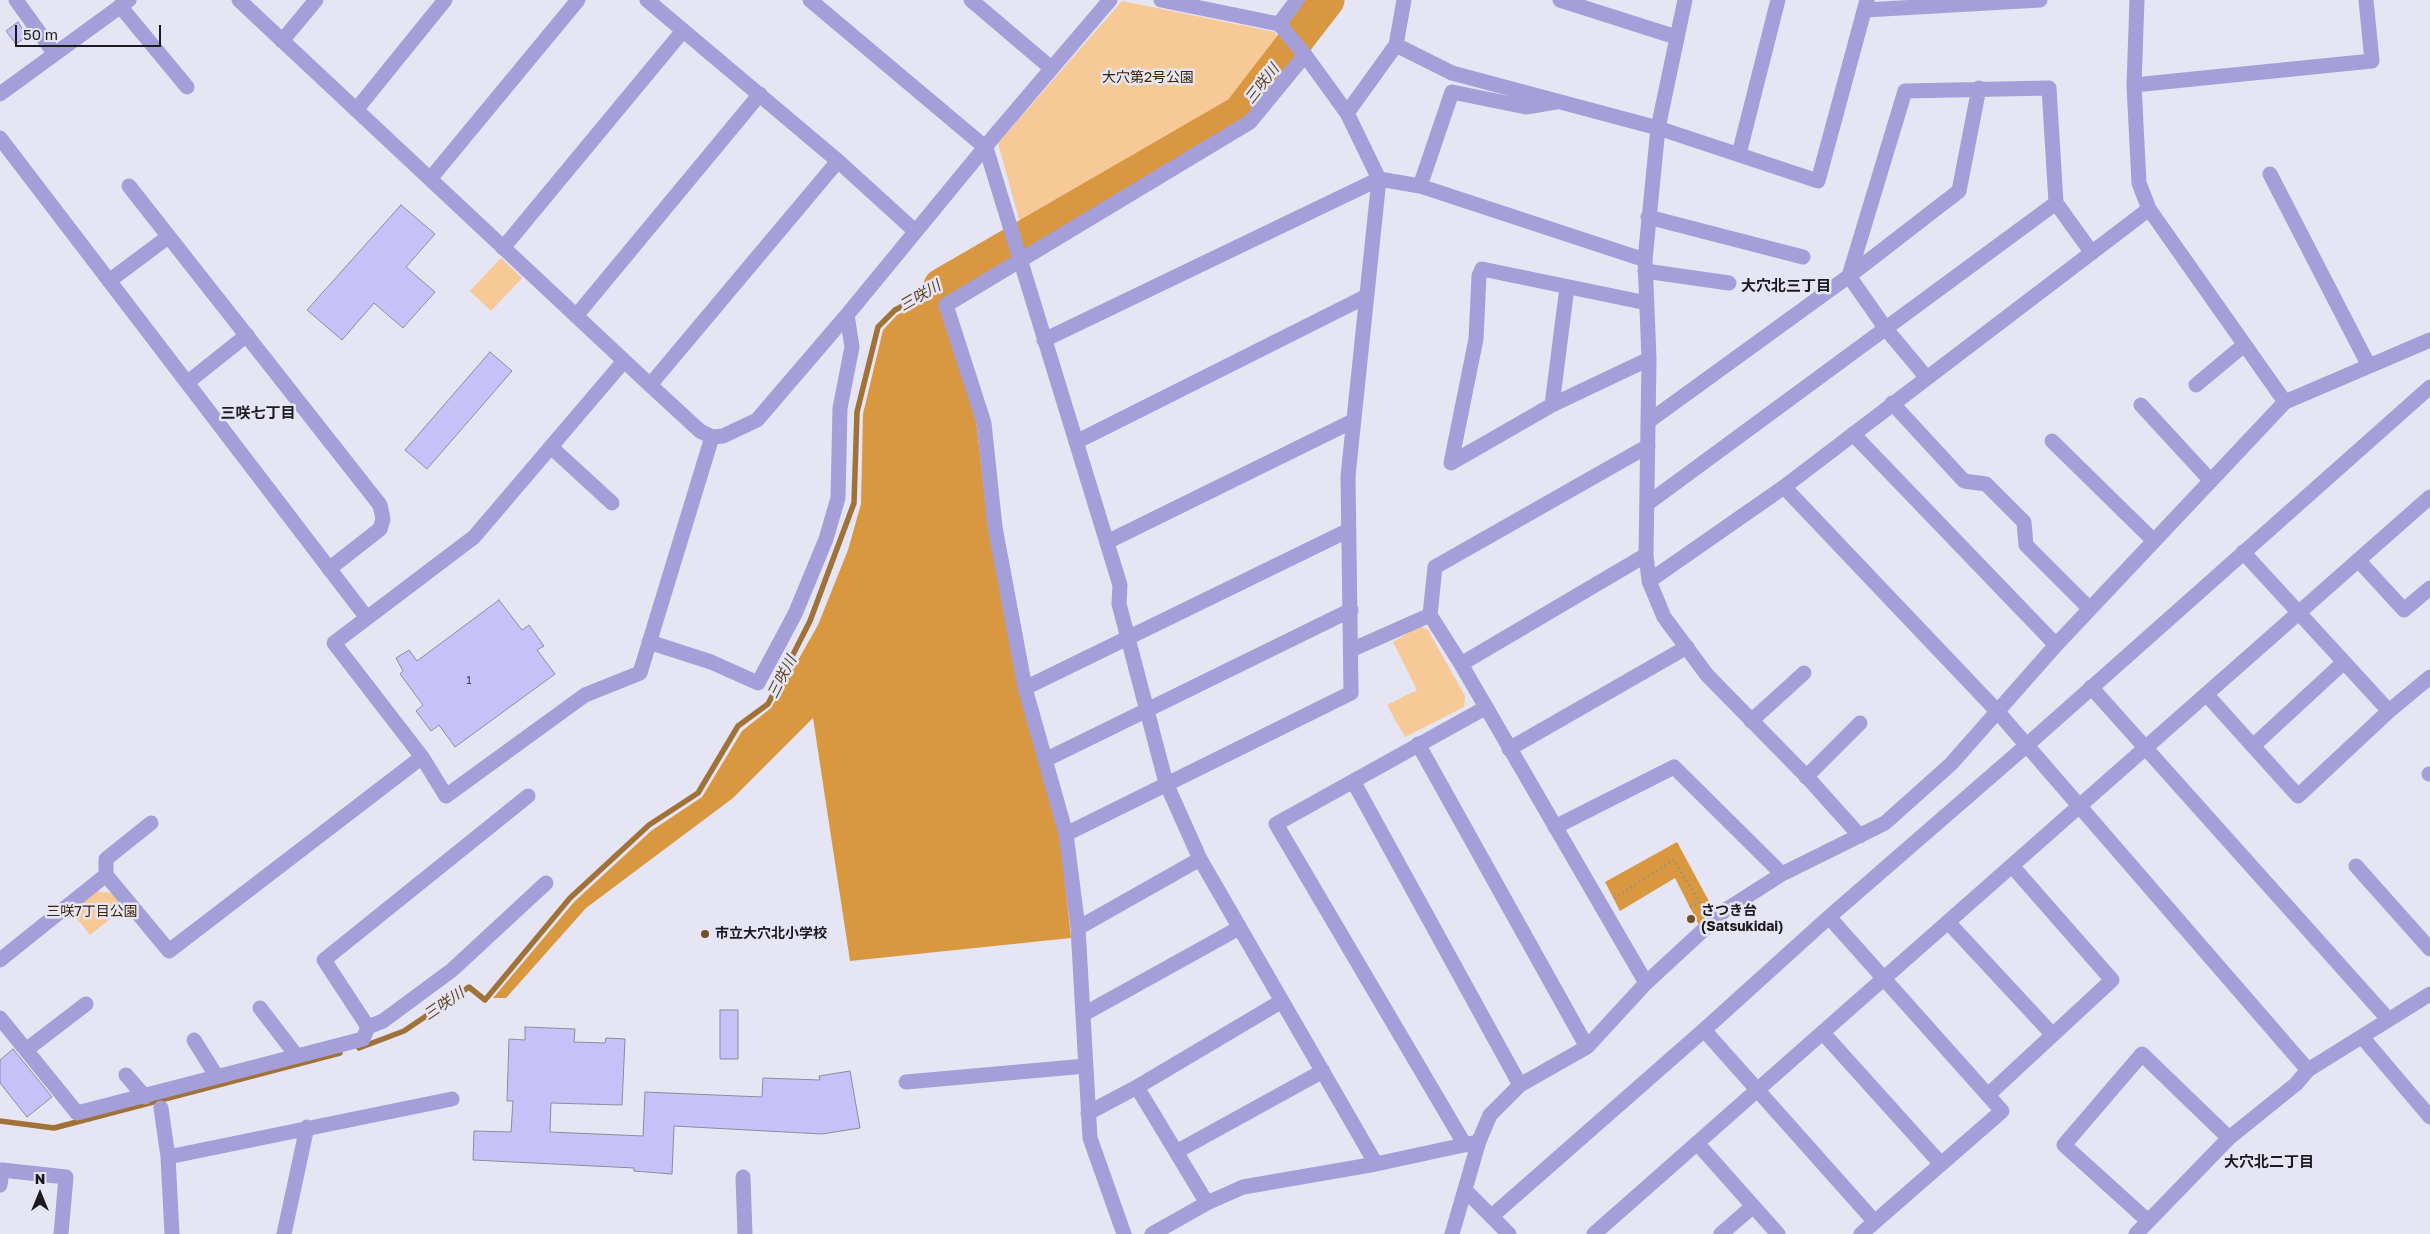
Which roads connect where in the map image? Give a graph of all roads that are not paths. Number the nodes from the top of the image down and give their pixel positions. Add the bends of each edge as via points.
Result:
1 (16, 0) edge
2 (239, 0) edge
3 (316, 0) edge
4 (445, 0) edge
5 (578, 0) edge
6 (647, 0) edge
7 (810, 0) edge
8 (972, 0) edge
9 (1110, 0) edge
10 (1161, 0) edge
11 (1297, 0) edge
12 (1404, 0) edge
13 (1560, 0) edge
14 (1685, 0) edge
15 (1778, 0) edge
16 (2040, 0) edge
17 (2137, 0) edge
18 (2366, 0) edge
19 (125, 3) edge
20 (1866, 5) edge
21 (1280, 24) junction
22 (682, 32) junction
23 (1676, 37) junction
24 (282, 41) junction
25 (1396, 46) junction
26 (54, 53) junction
27 (1305, 55) junction
28 (1052, 68) junction
29 (2134, 85) junction
30 (186, 87) dead end
31 (1979, 88) junction
32 (0, 94) edge
33 (760, 94) junction
34 (1563, 102) junction
35 (356, 110) junction
36 (1347, 112) junction
37 (1658, 128) junction
38 (0, 138) edge
39 (986, 148) junction
40 (1739, 154) junction
41 (838, 162) junction
42 (2270, 174) dead end
43 (430, 179) junction
44 (1379, 179) junction
45 (130, 186) dead end
46 (1420, 186) junction
47 (2056, 203) junction
48 (2149, 209) junction
49 (1648, 216) junction
50 (915, 231) junction
51 (168, 237) junction
52 (503, 248) junction
53 (1017, 250) junction
54 (2092, 254) junction
55 (1802, 257) dead end
56 (1645, 265) junction
57 (1849, 276) junction
58 (109, 281) junction
59 (1729, 283) dead end
60 (1567, 287) junction
61 (1365, 297) junction
62 (1648, 303) junction
63 (847, 315) junction
64 (576, 316) junction
65 (1886, 329) junction
66 (247, 336) junction
67 (1044, 340) junction
68 (2430, 340) edge
69 (2244, 344) junction
70 (1648, 359) junction
71 (624, 361) junction
72 (2369, 366) junction
73 (1927, 378) junction
74 (188, 382) junction
75 (650, 385) junction
76 (2196, 385) dead end
77 (2430, 387) edge
78 (2285, 402) junction
79 (1892, 403) junction
80 (1552, 405) junction
81 (2141, 406) dead end
82 (1353, 421) junction
83 (1648, 421) junction
84 (1853, 434) junction
85 (712, 437) junction
86 (2052, 441) dead end
87 (1076, 442) junction
88 (1648, 446) junction
89 (550, 447) junction
90 (2211, 481) junction
91 (1784, 486) junction
92 (2430, 497) edge
93 (612, 503) dead end
94 (1647, 504) junction
95 (1349, 530) junction
96 (2154, 541) junction
97 (1107, 542) junction
98 (2243, 552) junction
99 (1646, 555) junction
100 (2358, 560) junction
101 (329, 569) junction
102 (1649, 582) junction
103 (2430, 588) edge
104 (2090, 609) junction
105 (1350, 610) junction
106 (2299, 612) junction
107 (1430, 614) junction
108 (367, 618) junction
109 (1128, 638) junction
110 (649, 642) junction
111 (2056, 645) junction
112 (1686, 647) junction
113 (1351, 650) junction
114 (2344, 662) junction
115 (1461, 664) junction
116 (1804, 674) dead end
117 (2430, 677) edge
118 (2091, 687) junction
119 (1025, 688) junction
120 (2206, 694) junction
121 (1485, 708) junction
122 (1147, 710) junction
123 (1997, 711) junction
124 (2389, 711) junction
125 (1751, 721) junction
126 (1860, 723) dead end
127 (1418, 744) junction
128 (2027, 746) junction
129 (2253, 746) junction
130 (2146, 748) junction
131 (1509, 749) junction
132 (422, 757) junction
133 (1045, 760) junction
134 (1806, 776) junction
135 (1353, 781) junction
136 (1166, 783) junction
137 (528, 796) dead end
138 (2078, 807) junction
139 (151, 823) dead end
140 (1555, 827) junction
141 (1066, 834) junction
142 (1860, 836) junction
143 (1200, 859) junction
144 (2012, 866) junction
145 (2356, 866) dead end
146 (1782, 874) junction
147 (106, 875) junction
148 (546, 883) dead end
149 (1830, 917) junction
150 (1948, 922) junction
151 (1078, 928) junction
152 (1239, 928) junction
153 (2430, 949) edge
154 (0, 960) edge
155 (1884, 979) junction
156 (1646, 983) junction
157 (2430, 994) edge
158 (1282, 1002) junction
159 (86, 1004) dead end
160 (260, 1008) dead end
161 (1084, 1014) junction
162 (0, 1018) edge
163 (2388, 1019) junction
164 (368, 1027) junction
165 (1704, 1030) junction
166 (1823, 1033) junction
167 (2052, 1034) junction
168 (2362, 1037) junction
169 (194, 1040) dead end
170 (1588, 1047) junction
171 (26, 1050) junction
172 (296, 1055) junction
173 (1086, 1066) junction
174 (2308, 1070) junction
175 (1322, 1072) junction
176 (126, 1075) dead end
177 (217, 1077) junction
178 (906, 1082) dead end
179 (1520, 1085) junction
180 (1137, 1087) junction
181 (1758, 1090) junction
182 (1988, 1094) junction
183 (156, 1099) junction
184 (452, 1099) dead end
185 (1088, 1113) junction
186 (2430, 1117) edge
187 (307, 1127) junction
188 (2229, 1138) junction
189 (1472, 1143) junction
190 (1697, 1143) junction
191 (1176, 1152) junction
192 (168, 1157) junction
193 (1376, 1164) junction
194 (1941, 1164) junction
195 (743, 1177) dead end
196 (0, 1186) edge
197 (1466, 1191) junction
198 (1206, 1203) junction
199 (1752, 1207) junction
200 (1492, 1216) junction
201 (2148, 1221) junction
202 (1875, 1222) junction
203 (61, 1234) edge
204 (172, 1234) edge
205 (284, 1234) edge
206 (745, 1234) edge
207 (1124, 1234) edge
208 (1152, 1234) edge
209 (1452, 1234) edge
210 (1509, 1234) edge
211 (1594, 1234) edge
212 (1721, 1234) edge
213 (1778, 1234) edge
214 (1861, 1234) edge
215 (2136, 1234) edge

1 - 26 street
2 - 24 street
3 - 24 street
4 - 35 street
5 - 43 street
6 - 22 street
7 - 39 street
8 - 28 street
9 - 28 street
10 - 21 street
11 - 21 street
12 - 25 street
13 - 23 street
14 - 23 street
15 - 40 street
16 - 20 street
17 - 29 street
18 - 29 street via 2372,61
19 - 26 street
19 - 30 street
20 - 40 street via 1818,181
21 - 27 street
22 - 33 street
22 - 52 street
23 - 37 street
24 - 35 street
25 - 34 street via 1452,73
25 - 36 street
26 - 32 street
27 - 36 street
27 - 53 street via 1250,122
28 - 39 street
29 - 48 street via 2139,182
31 - 47 street via 2049,88
31 - 57 street via 1959,191
31 - 57 street via 1905,91
33 - 41 street
33 - 64 street
34 - 37 street
34 - 46 street via 1526,107 1452,92
35 - 43 street
36 - 44 street
37 - 40 street
37 - 49 street
38 - 58 street
39 - 50 street
39 - 53 street
41 - 50 street
41 - 75 street
42 - 72 street
43 - 52 street
44 - 46 street
44 - 61 street
44 - 67 street
45 - 51 street
46 - 56 street
47 - 54 street
47 - 65 street
48 - 54 street
48 - 69 street
49 - 55 street
49 - 56 street
50 - 63 street
51 - 58 street
51 - 66 street
52 - 64 street
53 - 67 street
53 - 119 street via 946,305 984,423 996,527
54 - 73 street
56 - 59 street
56 - 62 street
57 - 65 street
57 - 83 street
58 - 74 street
60 - 62 street
60 - 80 street
60 - 80 street via 1482,269 1476,339 1451,463
61 - 82 street
61 - 87 street
62 - 70 street
63 - 85 street via 757,420 722,436
63 - 110 street via 852,347 840,408 838,498 826,539 795,614 758,683 712,662
64 - 71 street
65 - 73 street
65 - 94 street
66 - 74 street
66 - 101 street via 380,505 383,519 380,529
67 - 87 street
68 - 72 street
69 - 76 street
69 - 78 street
70 - 80 street
70 - 83 street
71 - 75 street
71 - 89 street
72 - 78 street
73 - 79 street
74 - 101 street
75 - 85 street via 700,431
77 - 98 street
78 - 90 street
79 - 84 street
79 - 104 street via 1964,481 1986,484 2024,522 2026,545
81 - 90 street
82 - 95 street via 1348,476
82 - 97 street
83 - 88 street
84 - 91 street
84 - 111 street
85 - 110 street
86 - 96 street
87 - 97 street
88 - 94 street
88 - 107 street via 1435,567
89 - 93 street
89 - 108 street via 474,537
90 - 96 street
91 - 102 street
91 - 123 street
92 - 100 street
94 - 99 street
95 - 105 street
95 - 109 street
96 - 104 street
97 - 109 street via 1120,585 1119,604
98 - 106 street
98 - 118 street
99 - 102 street
99 - 115 street
100 - 103 street via 2404,610
100 - 106 street
101 - 108 street
102 - 112 street via 1664,617
104 - 111 street
105 - 113 street
105 - 122 street
106 - 114 street
106 - 120 street
107 - 113 street
107 - 115 street
108 - 132 street via 334,643
109 - 119 street
109 - 122 street
110 - 132 street via 640,672 585,695 446,796
111 - 123 street
112 - 125 street via 1707,676
112 - 131 street
113 - 136 street via 1351,693
114 - 124 street
114 - 129 street
115 - 121 street
116 - 125 street
117 - 124 street
118 - 128 street
118 - 130 street
119 - 133 street
120 - 129 street
120 - 130 street
121 - 127 street
121 - 131 street
122 - 133 street
122 - 136 street
123 - 128 street
123 - 142 street via 1951,764 1885,823
124 - 129 street via 2298,796
125 - 134 street
126 - 134 street
127 - 135 street
127 - 170 street
128 - 138 street
128 - 149 street
130 - 138 street
130 - 163 street
131 - 140 street
132 - 147 street via 169,951
133 - 141 street
134 - 142 street
135 - 179 street
135 - 189 street via 1276,824
136 - 141 street
136 - 143 street
137 - 164 street via 324,960
138 - 144 street
138 - 174 street
139 - 147 street via 106,859
140 - 146 street via 1674,767
140 - 156 street
141 - 151 street
142 - 146 street
143 - 151 street
143 - 152 street
144 - 150 street
144 - 167 street via 2112,980
145 - 153 street
146 - 156 street via 1724,911
147 - 154 street
148 - 164 street via 452,970 383,1021
149 - 155 street
149 - 165 street
150 - 155 street
150 - 167 street
151 - 161 street
152 - 158 street
152 - 161 street
155 - 166 street
155 - 182 street
156 - 170 street
157 - 163 street
158 - 175 street
158 - 180 street
159 - 171 street
160 - 172 street
161 - 173 street
162 - 171 street
163 - 168 street
164 - 172 street via 363,1039
165 - 181 street
165 - 200 street
166 - 181 street
166 - 194 street
167 - 182 street
168 - 174 street
168 - 186 street
169 - 177 street
170 - 179 street
171 - 183 street via 77,1113
172 - 177 street
173 - 178 street
173 - 185 street
174 - 188 street via 2296,1084
175 - 191 street
175 - 193 street
176 - 183 street
177 - 183 street
179 - 189 street via 1490,1115
180 - 185 street
180 - 191 street
181 - 190 street
181 - 202 street
182 - 194 street via 2002,1111
183 - 192 street
184 - 187 street
185 - 207 street via 1090,1138
187 - 192 street
187 - 205 street
188 - 201 street
188 - 201 street via 2142,1054 2064,1145
189 - 193 street
189 - 197 street
190 - 199 street
190 - 211 street
191 - 198 street
192 - 204 street
193 - 198 street via 1243,1187
194 - 202 street
195 - 206 street
196 - 203 street via 2,1170 66,1177
197 - 200 street
197 - 209 street
198 - 208 street
199 - 212 street
199 - 213 street
200 - 210 street
201 - 215 street
202 - 214 street

